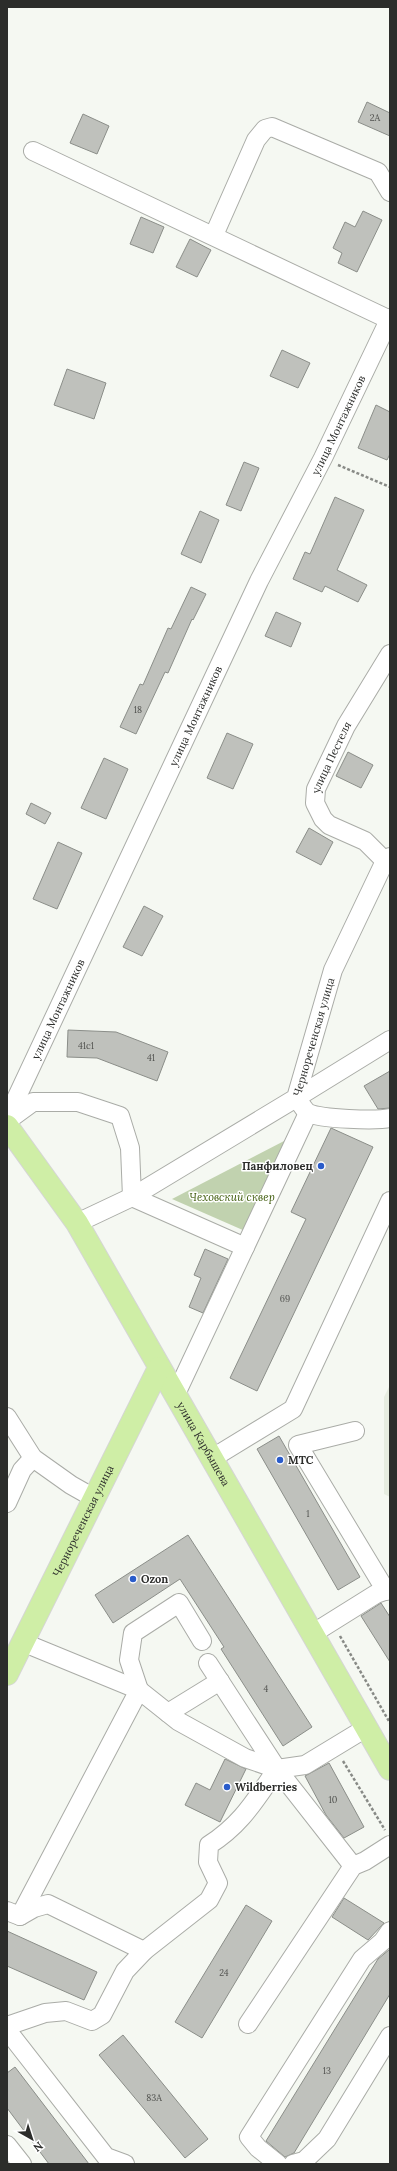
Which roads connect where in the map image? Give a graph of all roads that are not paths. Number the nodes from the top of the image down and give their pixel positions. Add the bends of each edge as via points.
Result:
1 (33, 151) dead end
2 (390, 192) edge
3 (214, 235) junction
4 (390, 319) edge
5 (390, 654) edge
6 (388, 859) edge
7 (390, 1040) edge
8 (296, 1098) junction
9 (308, 1113) junction
10 (7, 1118) edge
11 (390, 1118) edge
12 (7, 1121) edge
13 (7, 1126) edge
14 (132, 1197) junction
15 (390, 1201) edge
16 (77, 1223) junction
17 (245, 1247) junction
18 (159, 1368) junction
19 (175, 1396) junction
20 (7, 1417) edge
21 (355, 1431) dead end
22 (33, 1458) junction
23 (211, 1459) junction
24 (94, 1498) junction
25 (7, 1503) edge
26 (388, 1590) edge
27 (312, 1634) junction
28 (202, 1641) dead end
29 (22, 1642) junction
30 (208, 1663) dead end
31 (7, 1674) edge
32 (220, 1681) junction
33 (139, 1690) junction
34 (168, 1713) junction
35 (366, 1728) junction
36 (388, 1762) edge
37 (277, 1769) junction
38 (388, 1839) edge
39 (353, 1866) junction
40 (14, 1914) edge
41 (390, 1931) edge
42 (144, 1951) junction
43 (248, 2024) dead end
44 (7, 2026) edge
45 (7, 2030) edge
46 (390, 2036) edge
47 (7, 2145) edge
48 (110, 2160) edge
49 (22, 2164) edge
50 (125, 2164) edge
51 (278, 2164) edge
52 (293, 2164) edge

1 - 3 street
2 - 3 street via 378,172 272,127 265,129 256,140
3 - 4 street
4 - 10 street, улица Монтажников via 323,458 256,588
5 - 6 street, улица Пестеля via 346,726 316,789 315,803 323,819 330,825 365,841
6 - 8 street, Чернореченская улица via 333,970
7 - 8 street
8 - 9 street
8 - 14 street, Чернореченская улица
9 - 11 street via 380,1120
9 - 17 street
12 - 14 street via 33,1102 78,1102 120,1116 130,1148
13 - 16 main road, улица Карбышева
14 - 16 street, Чернореченская улица
14 - 17 street
15 - 23 street via 293,1409
16 - 18 main road, улица Карбышева
17 - 19 street
18 - 19 main road, улица Карбышева
18 - 24 main road, Чернореченская улица
19 - 23 main road, улица Карбышева
20 - 22 street
21 - 26 street via 298,1445
22 - 24 street via 70,1485
22 - 25 street via 22,1470
23 - 27 main road, улица Карбышева
24 - 29 main road, Чернореченская улица
26 - 27 street via 376,1594
27 - 35 main road, улица Карбышева
28 - 33 street via 179,1603 133,1633 129,1660
29 - 31 main road, Чернореченская улица
29 - 33 street
30 - 32 street
32 - 34 street
32 - 37 street
33 - 34 street
33 - 40 street
34 - 37 street via 245,1758
35 - 36 main road, улица Карбышева
35 - 37 street via 305,1765
37 - 39 street
37 - 42 street via 242,1819 228,1833 209,1845 208,1862 218,1883 209,1900
38 - 39 street via 366,1861
39 - 43 street
40 - 42 street via 48,1904
41 - 51 street via 383,1941 362,1959 249,2136 258,2148
42 - 44 street via 125,1971 102,2015 97,2019 92,2021 66,2011 45,2013
45 - 48 street
46 - 52 street via 327,2139 304,2161
47 - 49 street
48 - 50 street

